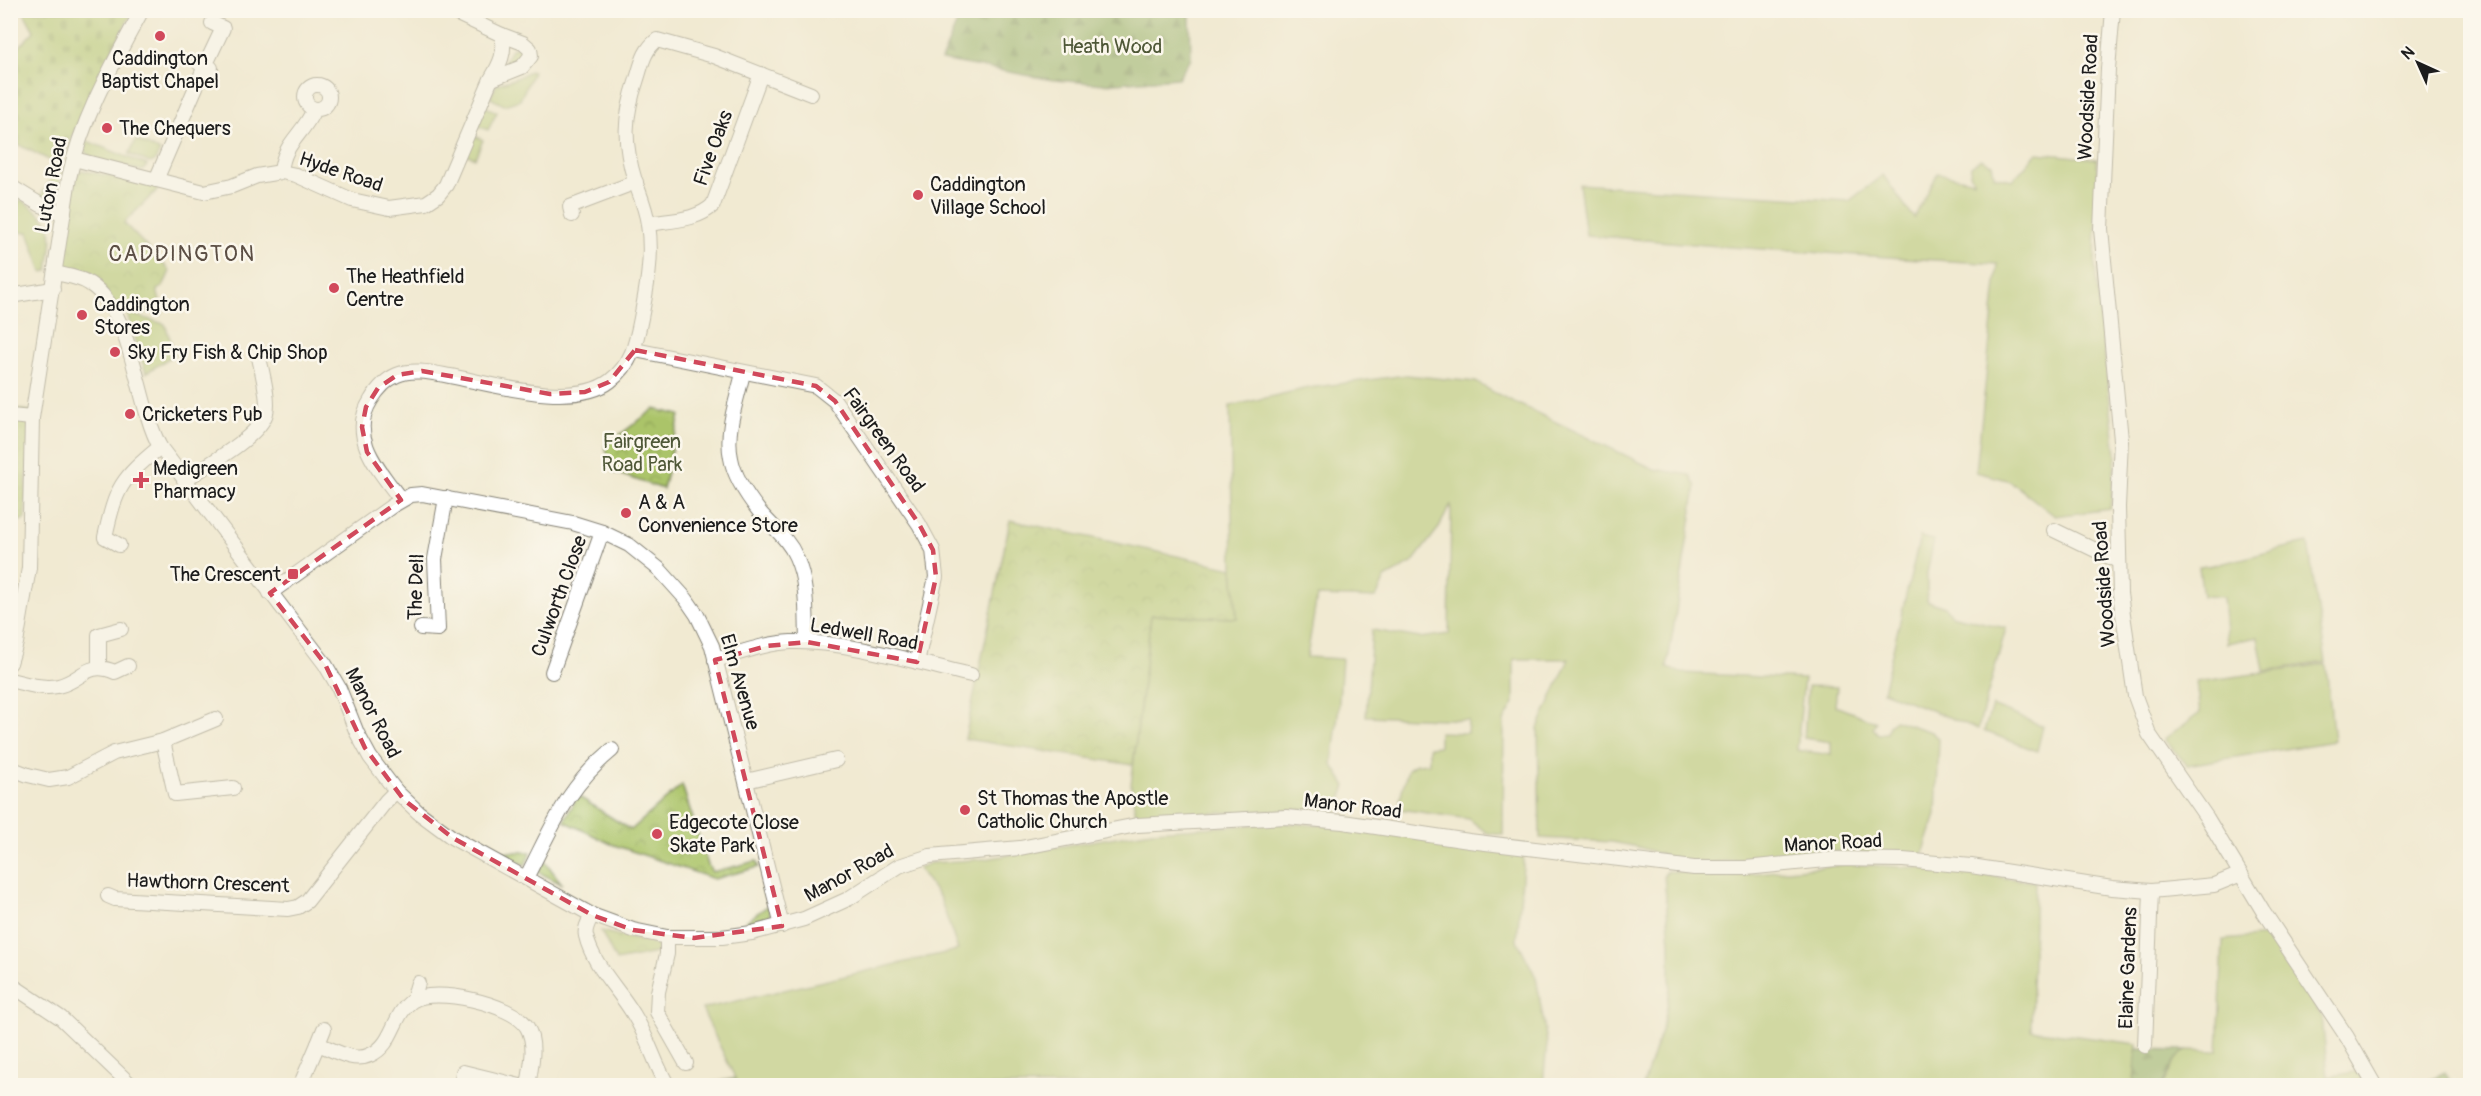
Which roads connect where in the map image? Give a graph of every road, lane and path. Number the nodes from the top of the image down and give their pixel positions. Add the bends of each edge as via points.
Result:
1 (142, 10) edge
2 (449, 10) edge
3 (2113, 10) edge
4 (222, 28) dead end
5 (502, 35) junction
6 (761, 74) junction
7 (491, 79) junction
8 (811, 94) dead end
9 (314, 109) dead end
10 (74, 159) junction
11 (280, 172) junction
12 (156, 180) junction
13 (636, 182) junction
14 (10, 186) edge
15 (570, 207) dead end
16 (64, 214) junction
17 (648, 224) junction
18 (55, 273) junction
19 (53, 289) junction
20 (10, 296) edge
21 (635, 350) junction
22 (258, 353) dead end
23 (743, 373) junction
24 (10, 416) edge
25 (32, 418) junction
26 (160, 447) junction
27 (184, 480) junction
28 (446, 498) junction
29 (401, 500) junction
30 (2054, 530) dead end
31 (602, 532) junction
32 (119, 545) dead end
33 (2118, 561) junction
34 (270, 593) junction
35 (421, 628) dead end
36 (121, 629) dead end
37 (807, 642) junction
38 (715, 660) junction
39 (917, 662) junction
40 (10, 663) edge
41 (128, 666) dead end
42 (99, 667) junction
43 (552, 672) dead end
44 (971, 675) dead end
45 (10, 680) edge
46 (216, 719) dead end
47 (163, 741) junction
48 (612, 750) dead end
49 (836, 759) dead end
50 (10, 768) edge
51 (746, 782) junction
52 (233, 788) dead end
53 (396, 791) junction
54 (2241, 874) junction
55 (526, 878) junction
56 (2151, 891) junction
57 (108, 896) dead end
58 (592, 915) junction
59 (782, 926) junction
60 (667, 937) junction
61 (418, 983) dead end
62 (10, 984) edge
63 (415, 999) junction
64 (324, 1029) dead end
65 (318, 1044) junction
66 (2145, 1046) dead end
67 (686, 1063) dead end
68 (463, 1071) dead end
69 (132, 1086) edge
70 (300, 1086) edge
71 (520, 1086) edge
72 (528, 1086) edge
73 (668, 1086) edge
74 (2375, 1086) edge

1 - 10 street, Luton Road via 89,113
2 - 5 street
3 - 33 street, Woodside Road via 2101,229 2121,440
4 - 12 street
5 - 7 street, Hyde Road via 505,47
5 - 7 street via 523,43 531,56 522,67
6 - 8 street
6 - 13 street via 655,34 628,106 626,135
6 - 17 street, Five Oaks via 713,205 697,216
7 - 11 street, Hyde Road via 446,185 426,203 389,208 368,205
9 - 11 street via 308,123 287,147
10 - 12 street, Hyde Road
10 - 16 street, Luton Road
11 - 12 street, Hyde Road via 204,192
13 - 15 street
13 - 17 street
14 - 16 street
16 - 18 street, Luton Road
17 - 21 street via 649,275
18 - 19 street, Luton Road
18 - 26 street, Manor Road via 90,284 115,310 144,412
19 - 20 street
19 - 25 street, Luton Road
21 - 23 street, Fairgreen Road
21 - 29 street via 609,382 585,392 550,394 422,371 397,375 378,388 366,407 362,427 367,453
22 - 27 street via 255,376 266,414 248,436
23 - 37 street via 729,439 731,460 759,510 796,555 805,580
23 - 39 street, Fairgreen Road via 816,386 835,401 920,524 933,550 936,576
24 - 25 street
25 - 40 street, Luton Road via 29,568
26 - 27 street, Manor Road
26 - 32 street via 123,481 114,498 105,537
27 - 34 street, Manor Road
28 - 29 street, Elm Avenue via 417,493
28 - 31 street, Elm Avenue
28 - 35 street, The Dell via 435,559 438,629
29 - 34 street, Elm Avenue
30 - 33 street
31 - 38 street, Elm Avenue via 644,556 674,584 697,615
31 - 43 street, Culworth Close
33 - 54 street, Woodside Road via 2122,620 2135,696 2144,724
34 - 53 street, Manor Road via 325,664 365,748
36 - 42 street via 99,634
37 - 38 street, Ledwell Road via 767,646
37 - 39 street, Ledwell Road
38 - 51 street, Elm Avenue
39 - 44 street, Ledwell Road
41 - 42 street via 116,678
42 - 45 street via 67,684 51,687
46 - 47 street
47 - 50 street via 114,753 59,779 49,780
47 - 52 street via 170,796
48 - 55 street via 584,775 567,798
49 - 51 street
51 - 59 street, Elm Avenue
53 - 55 street, Manor Road via 441,830
53 - 57 street, Hawthorn Crescent via 307,901 298,907
54 - 56 street, Manor Road via 2214,885
54 - 74 street, Woodside Road
55 - 58 street, Manor Road
56 - 59 street, Manor Road via 1903,860 1836,859 1746,868 1694,868 1286,817 1137,825 1020,848 930,856 898,866 828,910
56 - 66 street, Elaine Gardens
58 - 60 street, Manor Road
58 - 73 street via 586,937 601,967 635,1016
59 - 60 street, Manor Road via 722,937
60 - 67 street via 657,1012
61 - 63 street
62 - 69 street via 61,1018
63 - 65 street via 407,1005 386,1042 369,1056 347,1056
63 - 72 street via 448,995 497,1007 520,1018 531,1035 533,1048
64 - 65 street
65 - 70 street
68 - 71 street

